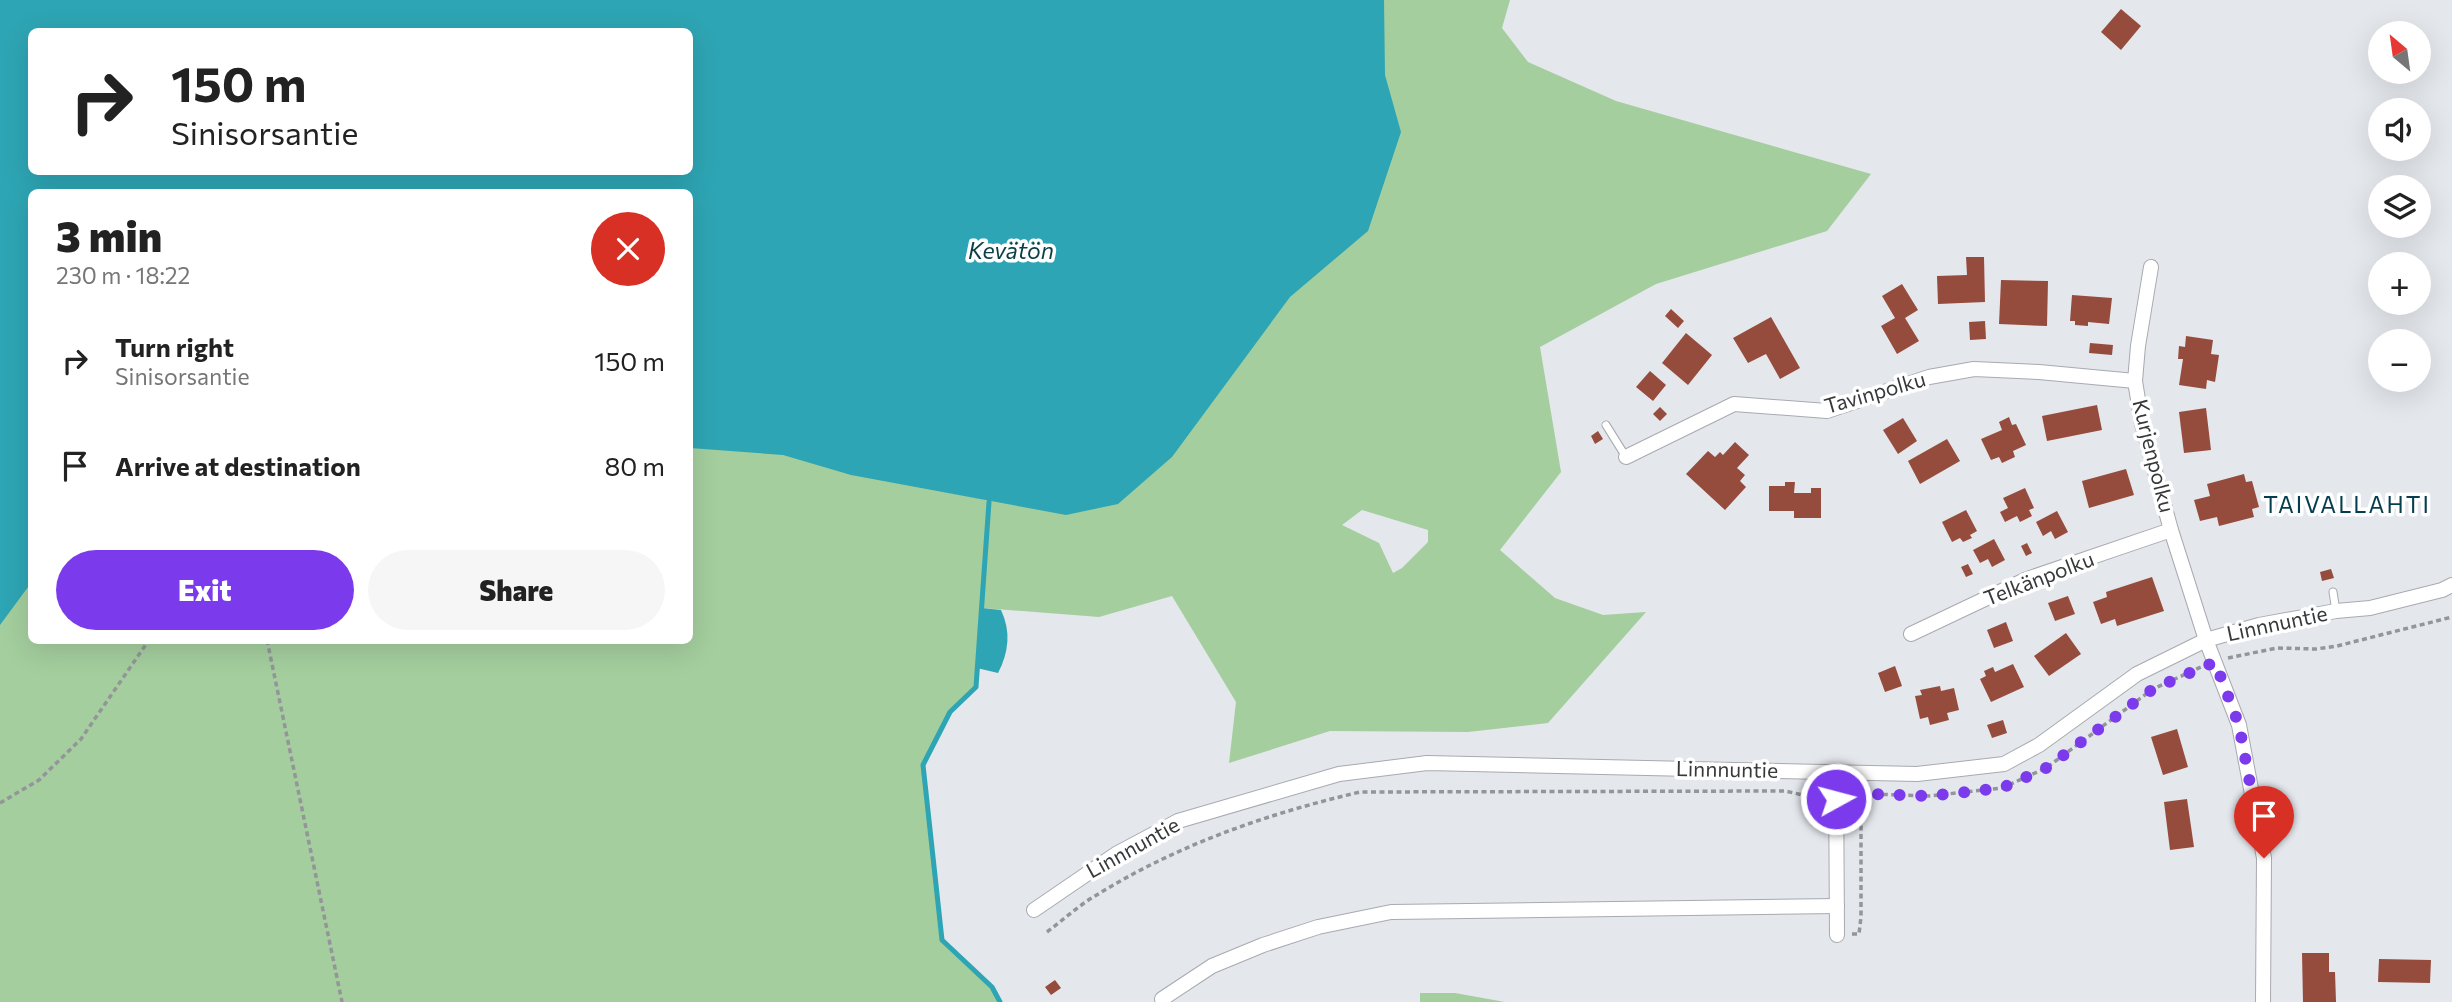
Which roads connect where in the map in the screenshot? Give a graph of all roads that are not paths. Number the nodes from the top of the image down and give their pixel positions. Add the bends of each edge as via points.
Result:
1 (2151, 267) dead end
2 (2135, 381) junction
3 (1606, 425) dead end
4 (1626, 457) joint
5 (2171, 530) junction
6 (2452, 585) edge
7 (2333, 592) dead end
8 (2336, 611) junction
9 (1911, 634) dead end
10 (2206, 640) junction
11 (1836, 773) junction
12 (1837, 906) junction
13 (1034, 909) dead end
14 (1837, 934) road end
15 (1162, 999) dead end
16 (2263, 1002) edge

1 - 2 street, Kurjenpolku
2 - 4 street, Tavinpolku via 1974,369 1929,377 1827,411 1734,404
2 - 5 street, Kurjenpolku via 2141,424
3 - 4 lane
5 - 9 street, Telkänpolku via 2027,579
5 - 10 street, Kurjenpolku
6 - 8 street, Linnnuntie via 2370,608
7 - 8 lane
8 - 10 street, Linnnuntie
10 - 11 street, Linnnuntie via 2137,674 2039,745 2004,764 1917,774
10 - 16 street, Kurjenpolku via 2239,725 2264,858
11 - 12 street
11 - 13 street, Linnnuntie via 1427,763 1339,774 1178,821 1116,854
12 - 14 street
12 - 15 street via 1391,912 1318,927 1263,946 1212,966

